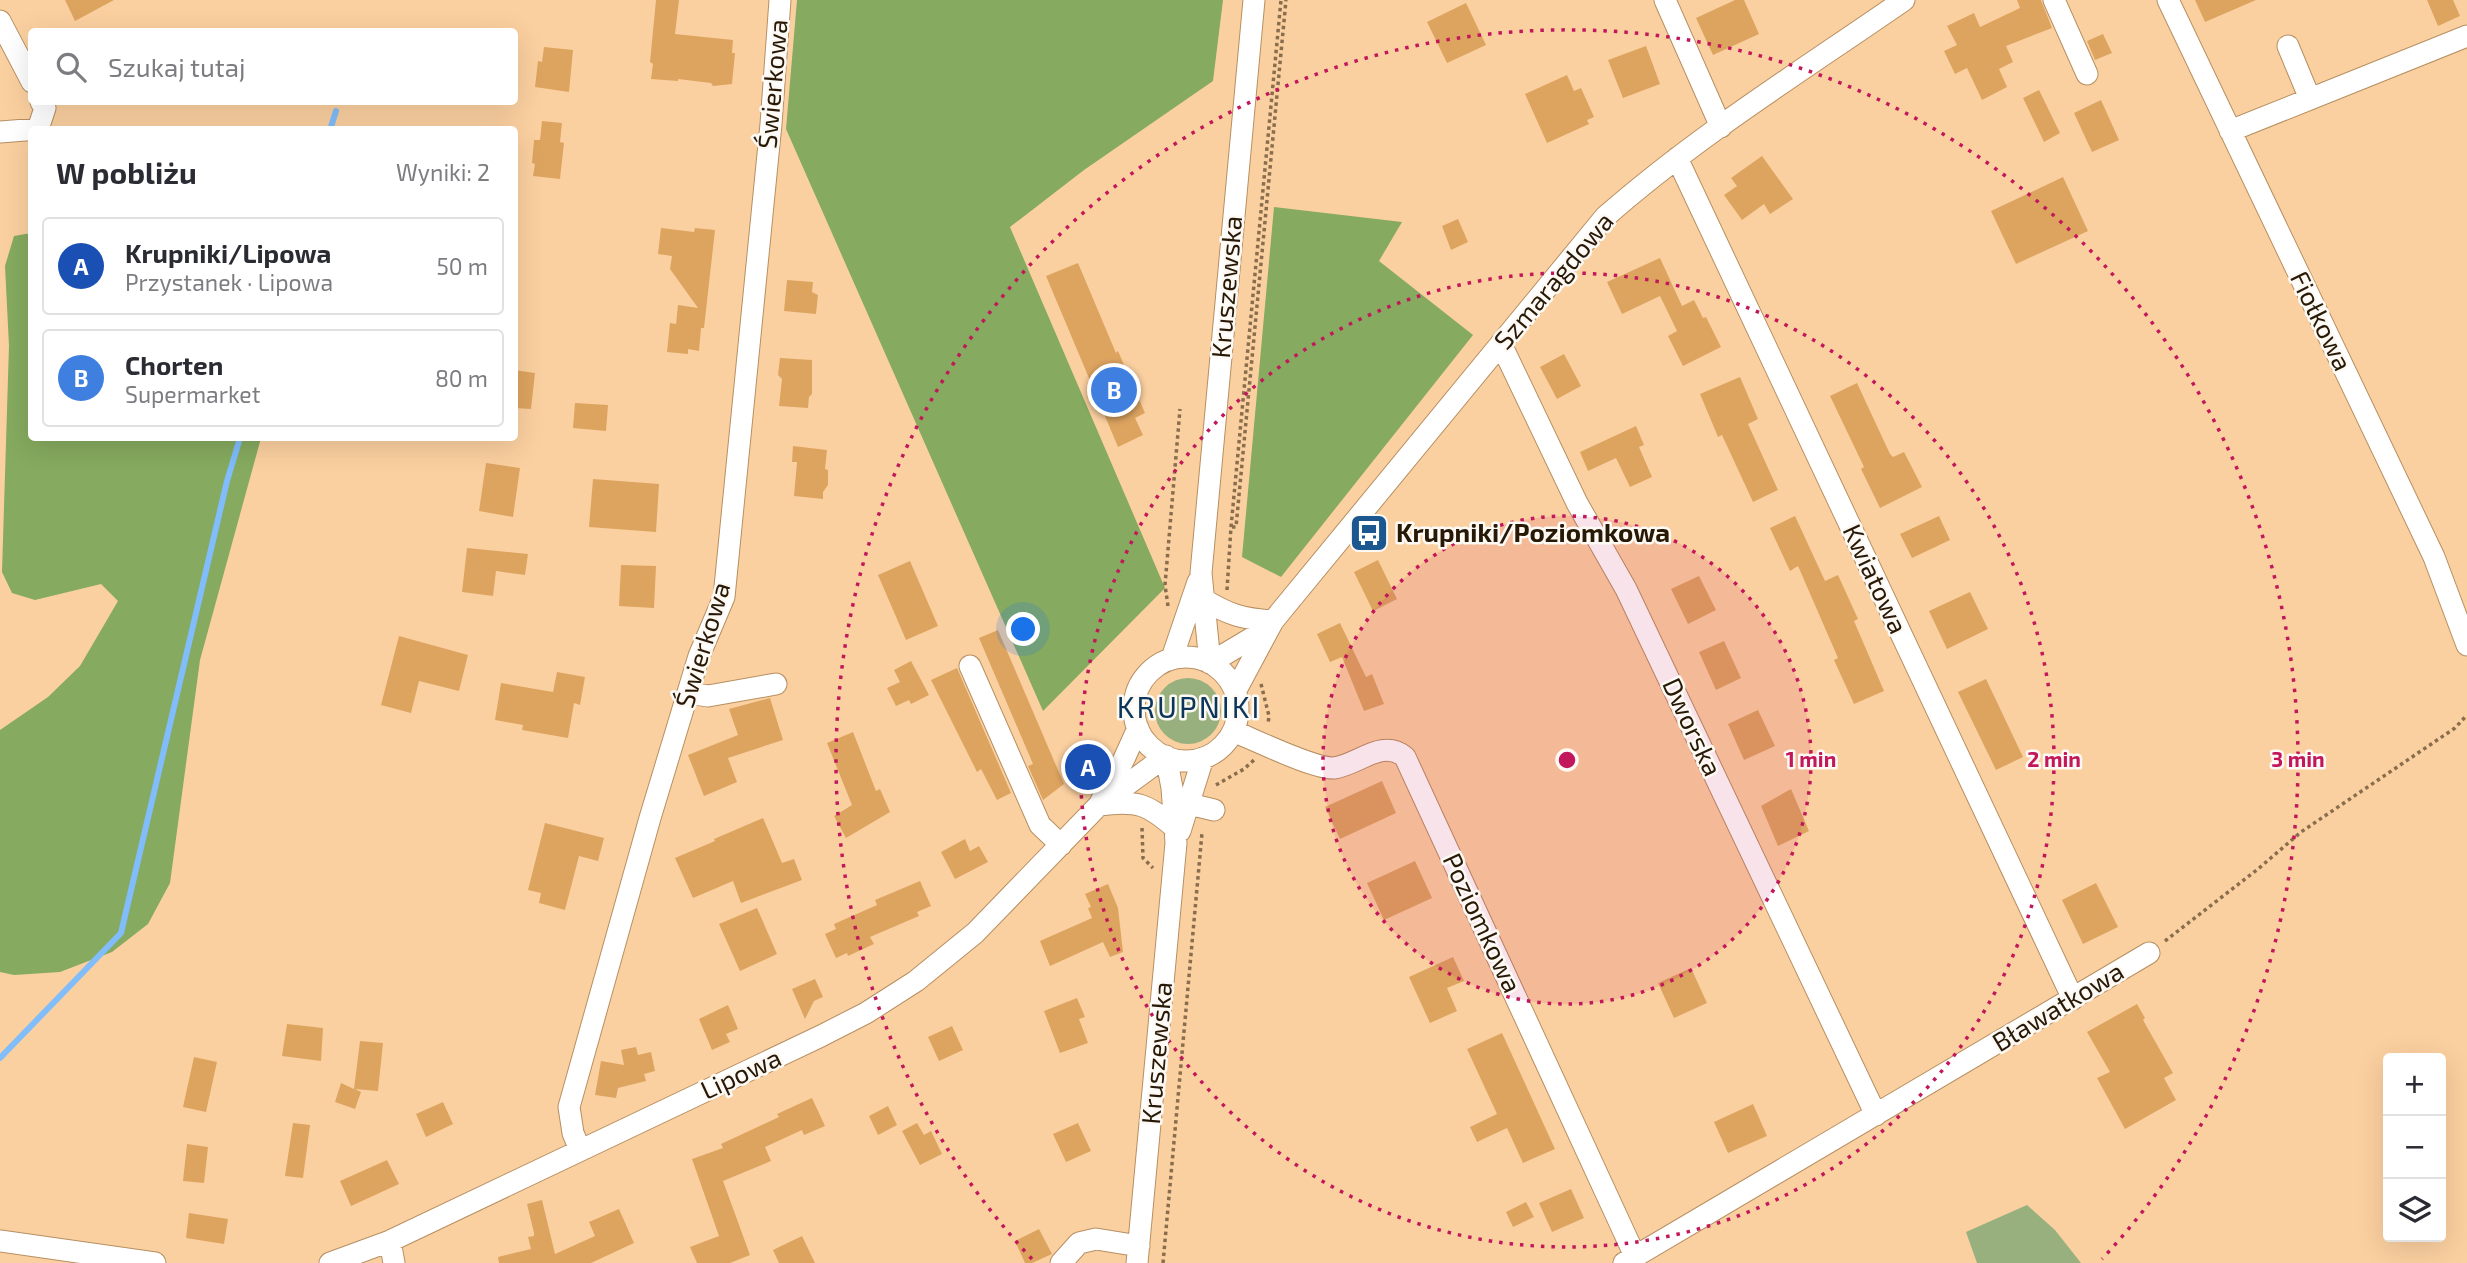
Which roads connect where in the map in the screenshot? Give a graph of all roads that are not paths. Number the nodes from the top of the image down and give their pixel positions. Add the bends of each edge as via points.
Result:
1 (780, 0) edge
2 (1254, 0) edge
3 (1665, 0) edge
4 (1904, 0) edge
5 (2054, 0) edge
6 (2168, 0) edge
7 (0, 21) edge
8 (2467, 36) edge
9 (2288, 47) dead end
10 (28, 74) edge
11 (2087, 74) dead end
12 (2309, 99) junction
13 (43, 105) edge
14 (39, 126) edge
15 (1721, 127) junction
16 (28, 130) edge
17 (2230, 131) junction
18 (0, 132) edge
19 (1676, 159) junction
20 (1501, 344) junction
21 (1201, 573) junction
22 (1203, 599) junction
23 (1270, 625) junction
24 (2467, 645) edge
25 (1171, 658) junction
26 (1210, 663) junction
27 (970, 666) dead end
28 (776, 684) dead end
29 (1236, 690) junction
30 (688, 693) junction
31 (1138, 728) junction
32 (1233, 731) junction
33 (1166, 757) junction
34 (1203, 758) junction
35 (1098, 806) junction
36 (1175, 836) junction
37 (1061, 845) junction
38 (2149, 953) road end
39 (2073, 999) junction
40 (1876, 1115) junction
41 (580, 1150) junction
42 (0, 1241) edge
43 (390, 1241) junction
44 (1138, 1254) edge
45 (1629, 1260) edge
46 (155, 1263) edge
47 (330, 1263) edge
48 (394, 1263) edge
49 (1061, 1263) edge

1 - 30 street, Świerkowa via 724,597
2 - 21 street, Kruszewska
3 - 15 street
4 - 15 street, Szmaragdowa
5 - 11 street
6 - 17 street, Fiołkowa
7 - 10 street
8 - 12 street
9 - 12 street
12 - 17 street
13 - 14 street
15 - 19 street, Szmaragdowa
16 - 18 street
17 - 24 street, Fiołkowa via 2434,557
19 - 20 street, Szmaragdowa via 1605,217
19 - 39 street, Kwiatowa
20 - 23 street, Szmaragdowa
20 - 40 street, Dworska via 1577,503 1626,589
21 - 22 street, Kruszewska
21 - 25 street, Kruszewska
22 - 23 street via 1235,616
22 - 26 street, Kruszewska
23 - 26 street, Szmaragdowa
23 - 29 street, Szmaragdowa
25 - 26 street via 1193,657
25 - 31 street via 1152,669 1136,693
26 - 29 street
27 - 37 street via 1040,825
28 - 30 street via 708,696
29 - 32 street via 1238,711
30 - 41 street, Świerkowa via 569,1107
31 - 33 street via 1149,745
31 - 35 street, Lipowa
32 - 34 street
32 - 45 street, Poziomkowa via 1318,767 1336,768 1380,750 1398,751 1405,757
33 - 34 street
33 - 35 street, Lipowa
33 - 36 street, Kruszewska
34 - 36 street, Kruszewska via 1203,807
35 - 36 street via 1126,802 1152,808
35 - 37 street, Lipowa
36 - 44 street, Kruszewska
37 - 41 street, Lipowa via 975,933 916,981 821,1036
38 - 39 street, Bławatkowa
39 - 40 street, Bławatkowa
40 - 45 street, Bławatkowa
41 - 43 street, Lipowa
42 - 46 street
43 - 47 street, Lipowa
43 - 48 street
44 - 49 street via 1096,1239 1079,1243

